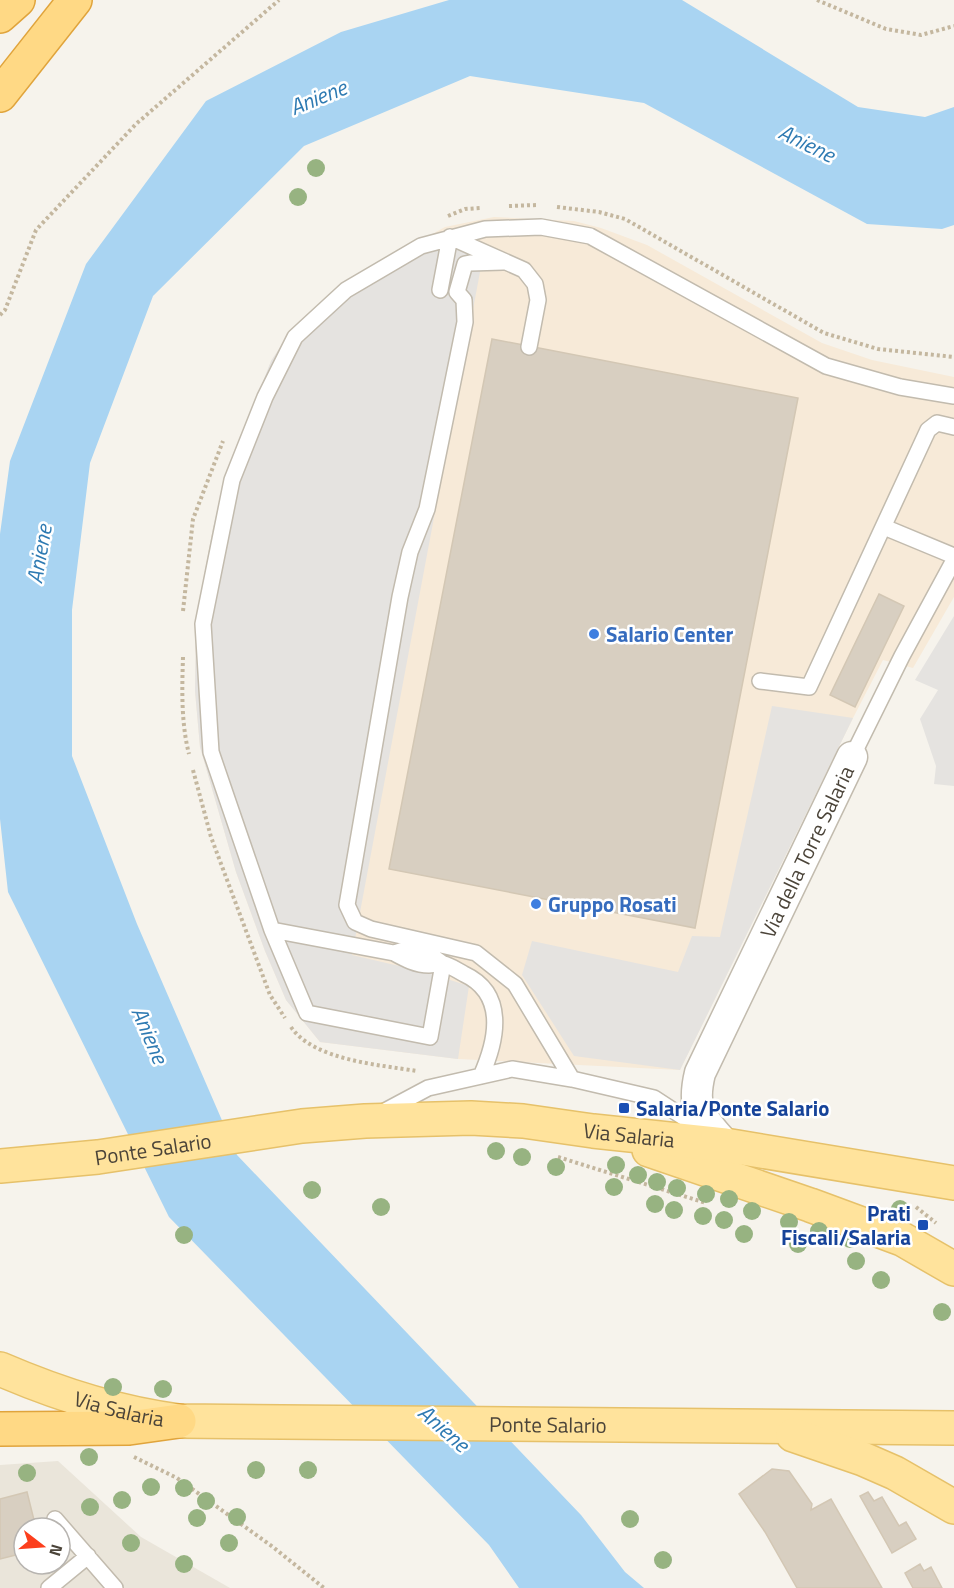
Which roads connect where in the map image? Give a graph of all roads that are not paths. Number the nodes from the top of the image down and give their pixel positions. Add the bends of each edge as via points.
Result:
1 (75, 0) edge
2 (0, 63) edge
3 (0, 95) edge
4 (450, 237) junction
5 (503, 262) junction
6 (440, 290) dead end
7 (529, 347) dead end
8 (954, 396) edge
9 (954, 427) edge
10 (884, 527) junction
11 (954, 558) edge
12 (760, 681) dead end
13 (852, 757) joint
14 (272, 930) junction
15 (443, 964) junction
16 (480, 1076) junction
17 (572, 1078) junction
18 (365, 1121) junction
19 (302, 1126) joint
20 (593, 1131) junction
21 (725, 1145) junction
22 (0, 1166) edge
23 (954, 1183) edge
24 (954, 1269) edge
25 (0, 1369) edge
26 (178, 1421) junction
27 (243, 1421) joint
28 (763, 1425) junction
29 (954, 1428) edge
30 (0, 1430) edge
31 (954, 1507) edge
32 (72, 1538) edge
33 (88, 1556) junction
34 (49, 1588) edge
35 (115, 1588) edge

1 - 2 highway
1 - 3 highway
4 - 5 lane
4 - 6 lane
4 - 8 lane via 485,229 541,227 590,236 826,366 900,387
4 - 14 lane via 421,246 346,290 295,338 265,397 232,480 203,624 211,752
5 - 7 lane via 524,270 535,284 538,300
5 - 17 lane via 470,262 463,268 458,292 464,300 465,322 427,509 410,552 398,606 347,905 355,922 371,929 476,953 515,984
9 - 10 lane via 937,423 928,430
10 - 11 lane
10 - 12 lane via 809,687
11 - 13 lane, Via della Torre Salaria
13 - 21 street, Via della Torre Salaria via 700,1072 696,1106
14 - 15 lane via 394,953 404,949 429,954
14 - 15 lane via 307,1013 430,1037
15 - 16 lane via 470,976 490,996 496,1025
16 - 17 lane via 512,1069
16 - 18 lane via 428,1088
17 - 21 lane via 654,1098
18 - 19 main road, Via Salaria
18 - 20 main road, Via Salaria via 481,1118
19 - 22 main road, Ponte Salario via 122,1154
20 - 21 main road, Via Salaria
20 - 24 main road via 902,1239
21 - 23 main road, Via Salaria
25 - 26 main road, Via Salaria via 85,1402
26 - 27 main road, Via Salaria
26 - 30 highway via 129,1428
27 - 28 main road, Ponte Salario
28 - 29 main road
28 - 31 main road via 885,1468
32 - 33 lane
33 - 34 lane
33 - 35 lane

